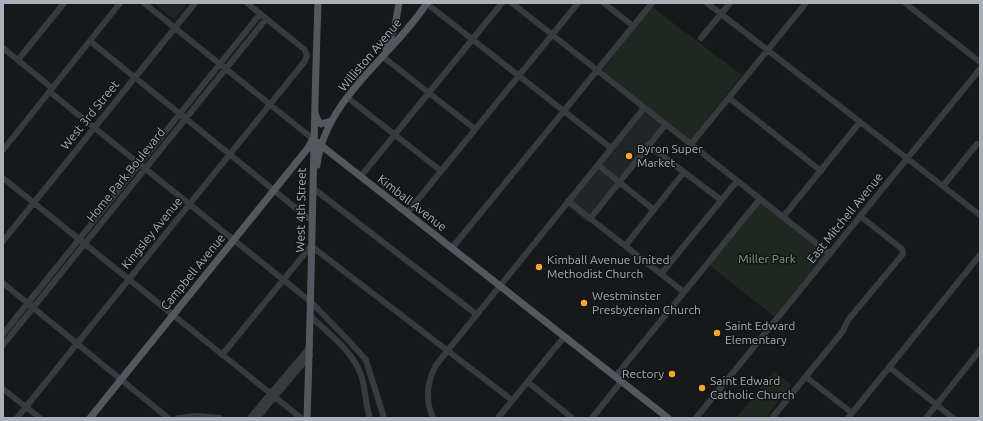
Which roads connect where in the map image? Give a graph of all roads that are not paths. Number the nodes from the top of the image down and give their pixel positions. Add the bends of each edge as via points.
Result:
1 (64, 3) edge
2 (120, 3) edge
3 (144, 3) edge
4 (195, 3) edge
5 (247, 3) edge
6 (318, 3) edge
7 (399, 3) edge
8 (426, 3) edge
9 (502, 3) edge
10 (512, 3) edge
11 (578, 3) edge
12 (604, 3) edge
13 (652, 3) edge
14 (707, 3) edge
15 (730, 3) edge
16 (806, 3) edge
17 (905, 3) edge
18 (260, 14) junction
19 (721, 14) junction
20 (266, 19) junction
21 (633, 26) junction
22 (175, 28) junction
23 (552, 35) junction
24 (701, 38) dead end
25 (472, 40) junction
26 (90, 41) junction
27 (768, 50) junction
28 (4, 51) edge
29 (382, 56) junction
30 (18, 60) junction
31 (980, 62) edge
32 (220, 64) junction
33 (226, 69) junction
34 (980, 69) edge
35 (597, 70) junction
36 (518, 76) junction
37 (134, 78) junction
38 (51, 90) junction
39 (429, 93) junction
40 (348, 98) junction
41 (728, 98) junction
42 (270, 104) junction
43 (314, 107) junction
44 (644, 108) junction
45 (564, 111) junction
46 (180, 114) junction
47 (186, 119) junction
48 (331, 121) junction
49 (860, 122) junction
50 (666, 124) junction
51 (94, 128) junction
52 (475, 129) junction
53 (395, 135) junction
54 (313, 139) junction
55 (691, 144) junction
56 (977, 144) dead end
57 (320, 145) junction
58 (648, 145) junction
59 (611, 148) junction
60 (3, 150) edge
61 (230, 155) junction
62 (908, 158) junction
63 (341, 161) junction
64 (139, 164) junction
65 (598, 165) junction
66 (316, 168) junction
67 (145, 169) junction
68 (441, 171) junction
69 (821, 171) junction
70 (684, 172) junction
71 (361, 176) junction
72 (3, 178) edge
73 (737, 181) junction
74 (619, 182) junction
75 (943, 186) junction
76 (314, 189) junction
77 (274, 190) junction
78 (760, 199) junction
79 (721, 200) junction
80 (568, 201) junction
81 (34, 203) junction
82 (189, 205) junction
83 (654, 210) junction
84 (407, 213) junction
85 (980, 215) edge
86 (860, 216) junction
87 (783, 217) junction
88 (590, 219) junction
89 (313, 222) junction
90 (79, 239) junction
91 (233, 240) junction
92 (3, 241) edge
93 (84, 244) junction
94 (311, 246) junction
95 (625, 246) junction
96 (452, 248) junction
97 (830, 254) junction
98 (980, 255) edge
99 (661, 274) junction
100 (129, 280) junction
101 (282, 280) junction
102 (3, 283) edge
103 (499, 286) junction
104 (684, 292) junction
105 (311, 302) junction
106 (28, 303) junction
107 (33, 307) junction
108 (476, 314) junction
109 (173, 315) junction
110 (310, 316) junction
111 (3, 334) edge
112 (564, 337) junction
113 (78, 343) junction
114 (3, 345) edge
115 (310, 347) junction
116 (448, 350) junction
117 (980, 350) edge
118 (222, 355) junction
119 (310, 355) junction
120 (889, 367) junction
121 (806, 377) junction
122 (121, 379) junction
123 (618, 380) junction
124 (528, 382) junction
125 (3, 389) edge
126 (273, 396) junction
127 (512, 400) junction
128 (936, 405) junction
129 (26, 407) junction
130 (850, 416) edge
131 (17, 418) edge
132 (40, 418) edge
133 (90, 418) edge
134 (168, 418) edge
135 (178, 418) edge
136 (220, 418) edge
137 (250, 418) edge
138 (256, 418) edge
139 (301, 418) edge
140 (307, 418) edge
141 (370, 418) edge
142 (383, 418) edge
143 (433, 418) edge
144 (498, 418) edge
145 (572, 418) edge
146 (592, 418) edge
147 (668, 418) edge
148 (696, 418) edge
149 (772, 418) edge
150 (926, 418) edge
151 (953, 418) edge

1 - 30 street
2 - 26 street
3 - 22 street, Kimball Avenue
4 - 22 street, West 3rd Street
5 - 18 street
6 - 43 main road, West 4th Street
7 - 29 main road via 392,36
8 - 25 street
8 - 29 main road, Williston Avenue
9 - 25 street
10 - 23 street
11 - 23 street
12 - 21 street
13 - 21 street
14 - 19 street
15 - 19 street
16 - 27 street
17 - 31 street
18 - 20 street
18 - 32 street, Home Park Boulevard
19 - 24 street
19 - 27 street
20 - 33 street, Home Park Boulevard
20 - 42 street, Kingsley Avenue via 305,50 307,55 305,62
21 - 35 street
22 - 32 street, Kimball Avenue
22 - 37 street, West 3rd Street
23 - 35 street
23 - 36 street
25 - 36 street
25 - 39 street
26 - 37 street
26 - 38 street
27 - 41 street
27 - 49 street
28 - 30 street
29 - 39 street
29 - 40 main road, Williston Avenue
30 - 38 street
32 - 33 street, Kimball Avenue
32 - 46 street, Home Park Boulevard
33 - 42 street, Kimball Avenue
33 - 47 street, Home Park Boulevard
34 - 62 street, East Mitchell Avenue
35 - 44 street
35 - 45 street
36 - 45 street
36 - 52 street
37 - 46 street
37 - 51 street, West 3rd Street
38 - 51 street
38 - 60 street
39 - 52 street
39 - 53 street
40 - 48 main road, Williston Avenue
40 - 53 street
41 - 55 street
41 - 69 street
42 - 54 street, Kimball Avenue
42 - 61 street, Kingsley Avenue
43 - 48 main road via 319,122 324,124
43 - 54 main road, West 4th Street
44 - 50 street
44 - 59 street
45 - 59 street
45 - 96 street
46 - 47 street
46 - 64 street, Home Park Boulevard
47 - 61 street
47 - 67 street, Home Park Boulevard
48 - 57 main road, Williston Avenue
49 - 62 street
49 - 69 street
50 - 55 street
50 - 58 street
51 - 64 street
51 - 81 street, West 3rd Street
52 - 68 street
53 - 68 street
53 - 71 street
54 - 57 main road, Kimball Avenue
54 - 76 main road, West 4th Street
54 - 77 main road, Campbell Avenue
55 - 73 street
56 - 75 street
57 - 63 main road, Kimball Avenue
57 - 66 main road, Williston Avenue
58 - 70 street
58 - 74 street
59 - 65 street
61 - 77 street
61 - 82 street, Kingsley Avenue
62 - 75 street
62 - 86 street, East Mitchell Avenue
63 - 66 main road via 324,156
63 - 71 main road, Kimball Avenue
64 - 67 street
64 - 90 street, Home Park Boulevard
65 - 74 street
65 - 80 street
66 - 76 main road, Williston Avenue
67 - 82 street
67 - 93 street, Home Park Boulevard
68 - 84 street
69 - 87 street
70 - 79 street
70 - 83 street
71 - 84 main road, Kimball Avenue
72 - 81 street
73 - 78 street
73 - 79 street
74 - 83 street
74 - 88 street
75 - 85 street
76 - 89 main road, West 4th Street
76 - 108 street
77 - 89 street
77 - 91 main road, Campbell Avenue
78 - 87 street
78 - 104 street
79 - 99 street
80 - 88 street
80 - 103 street
81 - 90 street
81 - 92 street, West 3rd Street
82 - 91 street
82 - 100 street, Kingsley Avenue
83 - 95 street
84 - 96 main road, Kimball Avenue
86 - 97 street, East Mitchell Avenue
86 - 121 street via 902,250 903,254 848,320
87 - 97 street
88 - 95 street
89 - 94 main road, West 4th Street
90 - 93 street
90 - 106 street, Home Park Boulevard
91 - 101 street
91 - 109 main road, Campbell Avenue
93 - 100 street
93 - 107 street, Home Park Boulevard
94 - 101 street
94 - 105 main road, West 4th Street
94 - 116 street
95 - 99 street
96 - 103 main road, Kimball Avenue
97 - 148 street, East Mitchell Avenue
98 - 120 street
99 - 104 street
100 - 109 street
100 - 113 street, Kingsley Avenue
101 - 105 street
101 - 118 street
102 - 106 street
103 - 108 street
103 - 112 main road, Kimball Avenue
104 - 123 street
105 - 110 main road, West 4th Street
105 - 142 street via 366,360
106 - 107 street
106 - 111 street, Home Park Boulevard
107 - 113 street
107 - 114 street, Home Park Boulevard
108 - 116 street
109 - 118 street
109 - 122 main road, Campbell Avenue
110 - 115 main road, West 4th Street
110 - 141 street via 357,364
112 - 123 main road, Kimball Avenue
112 - 124 street
113 - 122 street
113 - 129 street, Kingsley Avenue
115 - 119 main road, West 4th Street
115 - 126 street
116 - 127 street
116 - 143 street via 436,364 429,381 427,394
117 - 128 street
118 - 126 street
119 - 126 street
119 - 140 main road, West 4th Street
120 - 128 street
120 - 130 street
121 - 130 street
121 - 149 street
122 - 133 main road, Campbell Avenue
122 - 134 street
123 - 146 street
123 - 147 main road, Kimball Avenue
124 - 127 street
124 - 145 street
125 - 129 street
126 - 137 street
126 - 138 street
126 - 139 street
127 - 144 street
128 - 150 street
128 - 151 street
129 - 131 street, Kingsley Avenue
129 - 132 street
135 - 136 street

